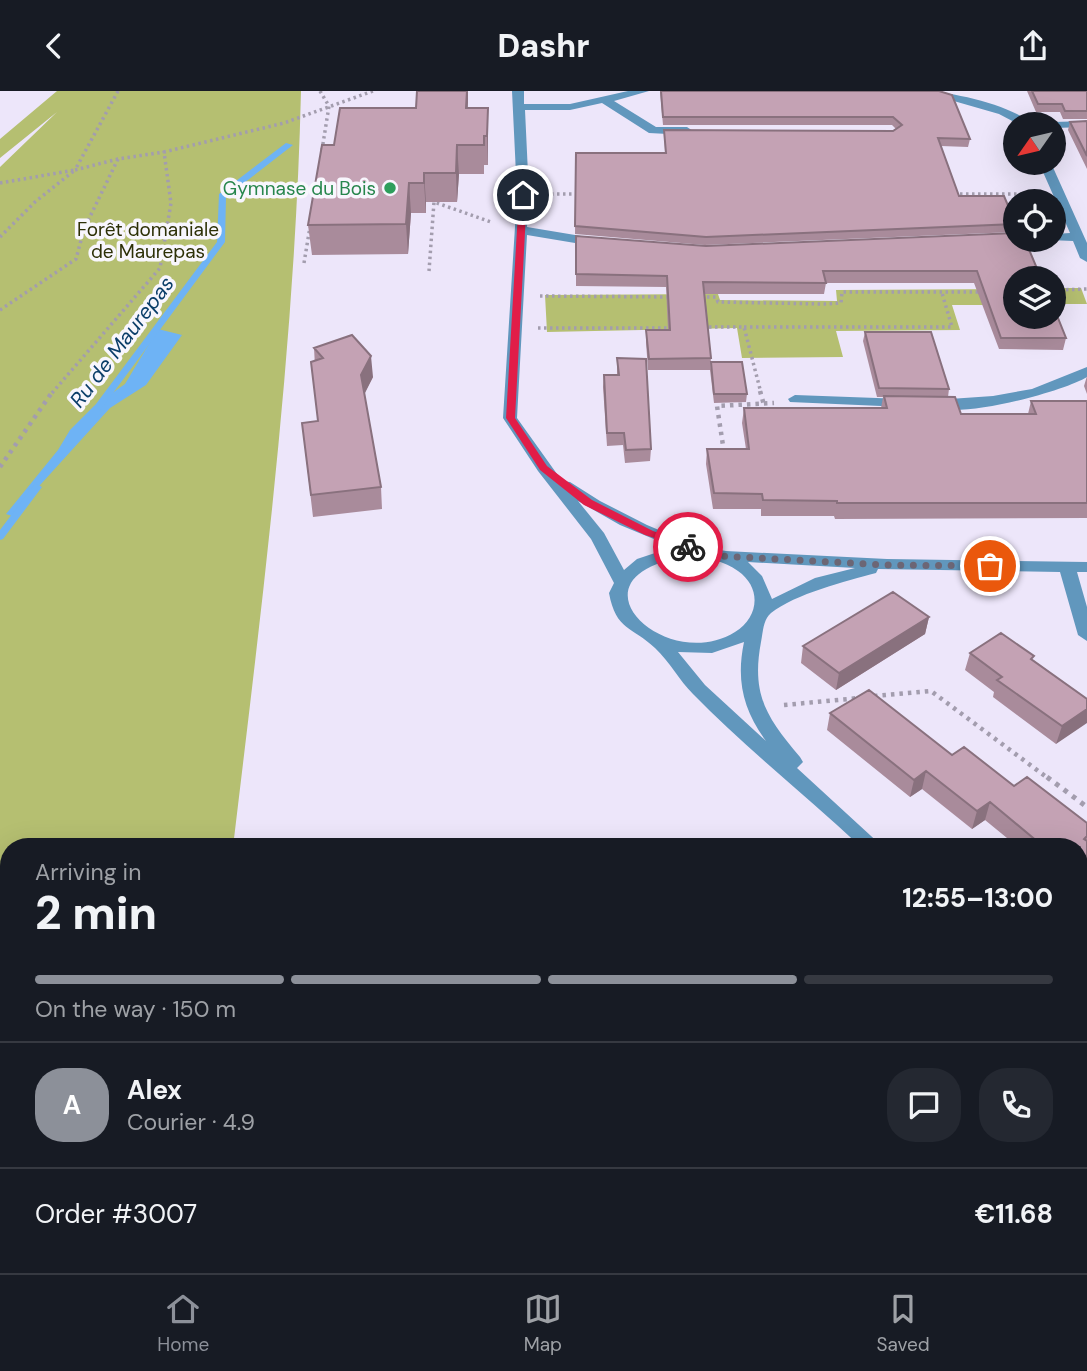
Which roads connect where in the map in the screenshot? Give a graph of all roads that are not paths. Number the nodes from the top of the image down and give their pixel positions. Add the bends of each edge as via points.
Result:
1 (518, 91) edge
2 (643, 91) edge
3 (925, 91) edge
4 (605, 100) junction
5 (518, 107) junction
6 (1003, 112) edge
7 (1087, 124) edge
8 (1066, 125) edge
9 (706, 131) edge
10 (1050, 175) edge
11 (522, 230) junction
12 (1066, 237) edge
13 (1077, 237) junction
14 (612, 244) edge
15 (1087, 258) edge
16 (1087, 370) edge
17 (795, 398) road end
18 (543, 468) junction
19 (697, 551) junction
20 (721, 556) junction
21 (887, 565) junction
22 (1067, 567) junction
23 (1087, 567) edge
24 (622, 582) junction
25 (764, 610) junction
26 (755, 627) junction
27 (1087, 635) edge
28 (659, 642) junction
29 (847, 822) junction
30 (864, 838) edge

1 - 5 street
2 - 4 street
3 - 6 street
4 - 5 street via 570,107
4 - 9 street via 653,131
5 - 11 street
7 - 8 street
10 - 13 street
11 - 14 street
11 - 18 street via 510,418
12 - 13 street
13 - 15 street
16 - 17 street via 1076,379 1017,397 956,404
18 - 19 street via 588,502
18 - 24 street via 598,537
19 - 20 street
19 - 24 street via 665,552 638,563
20 - 21 street
20 - 25 street via 756,579 764,594
21 - 22 street
21 - 25 street via 821,582
22 - 23 street
22 - 27 street
24 - 28 street via 618,597 622,612 636,629
25 - 26 street
26 - 28 street via 736,640 711,647
26 - 29 street via 746,671 753,708
28 - 29 street via 698,688
29 - 30 street

